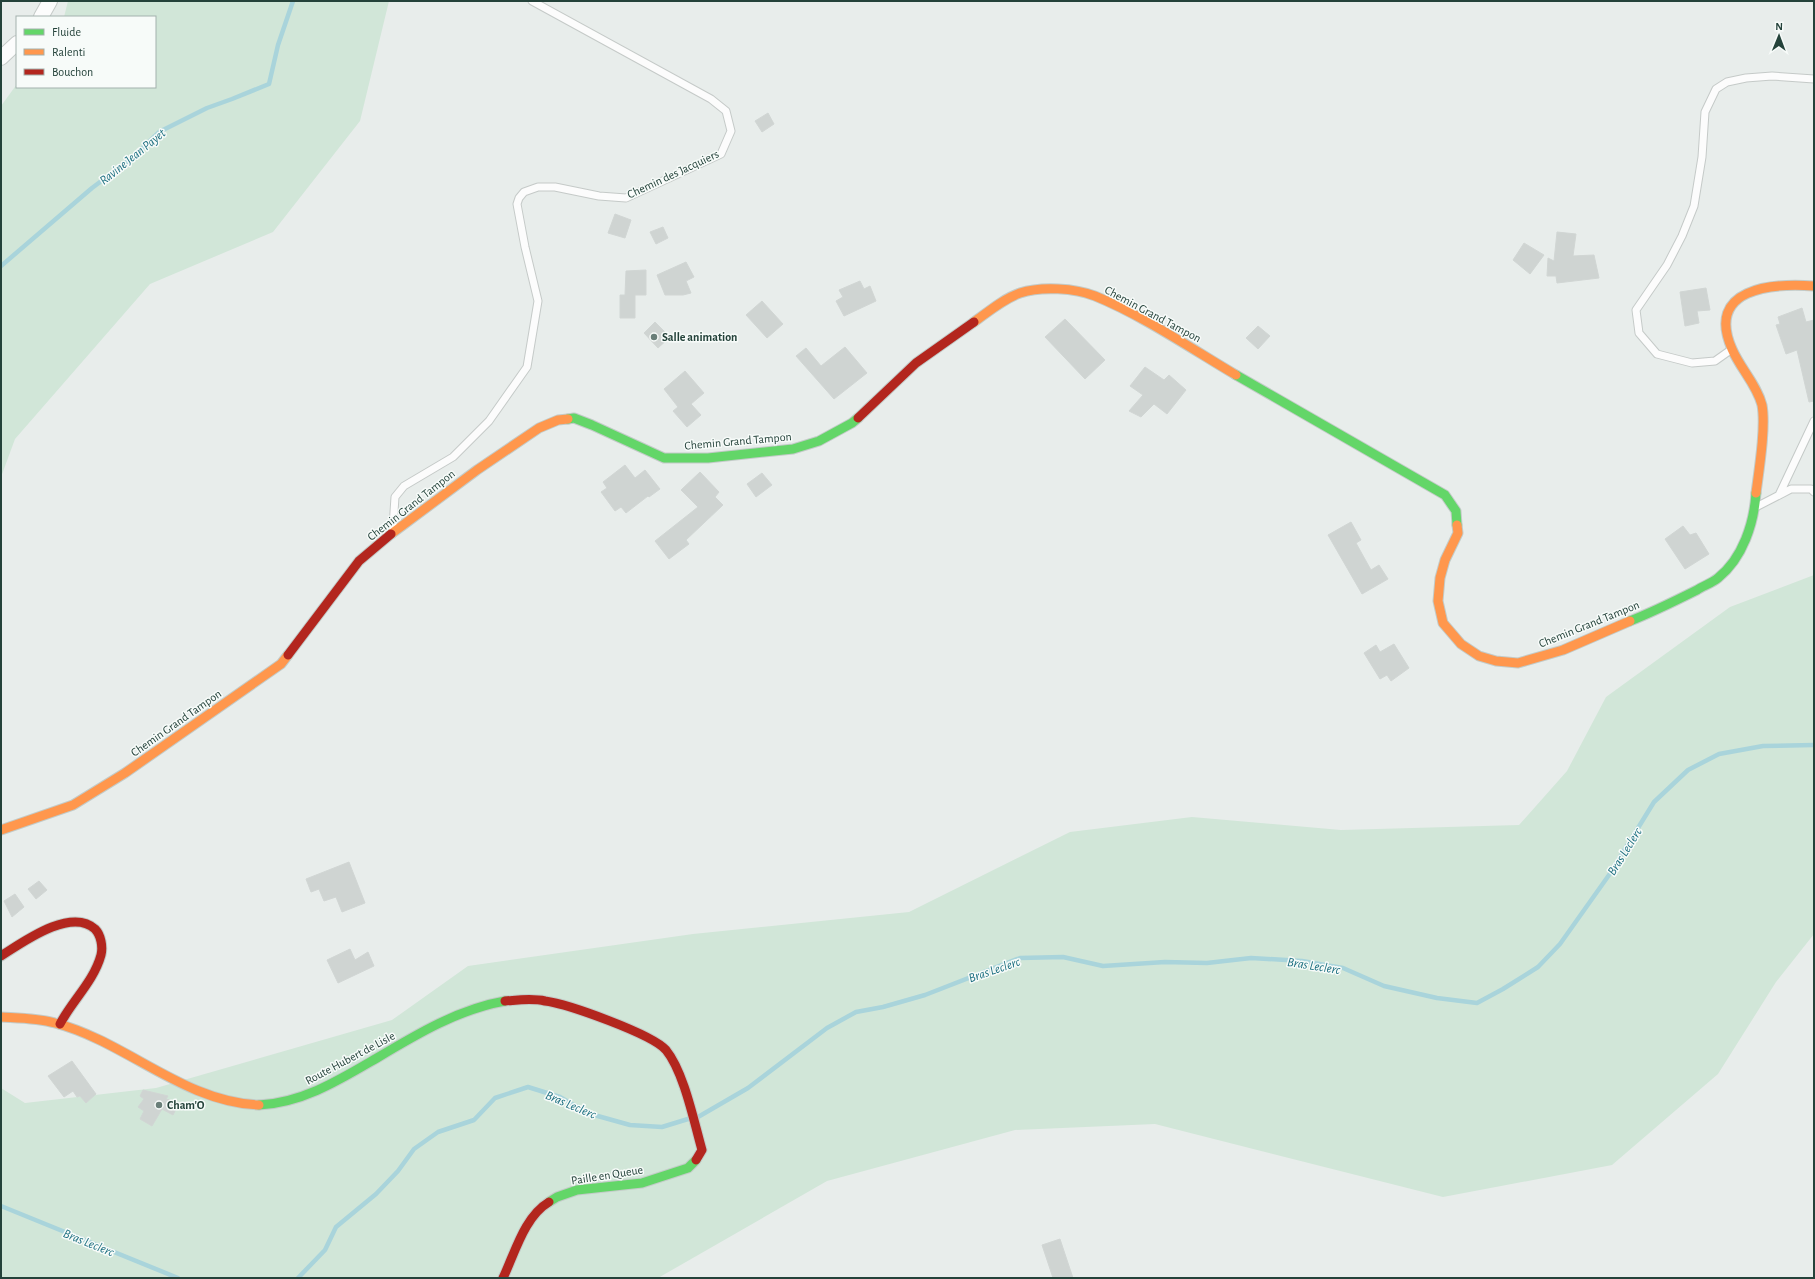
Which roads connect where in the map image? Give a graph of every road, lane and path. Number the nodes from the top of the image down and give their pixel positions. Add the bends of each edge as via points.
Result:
1 (50, 1) edge
2 (532, 1) edge
3 (42, 16) edge
4 (16, 44) edge
5 (1, 58) edge
6 (1814, 80) edge
7 (1814, 286) edge
8 (1732, 349) junction
9 (1814, 421) edge
10 (1814, 492) edge
11 (1779, 494) junction
12 (1754, 508) junction
13 (393, 532) junction
14 (1, 830) edge
15 (1, 956) edge
16 (1, 1017) edge
17 (60, 1024) junction
18 (702, 1150) joint
19 (504, 1278) edge

1 - 3 street
2 - 13 lane, Chemin des Jacquiers via 711,99 726,111 731,131 721,154 626,198 599,196 555,187 538,187 524,192 517,204 524,247 538,301 527,367 490,421 453,457 404,486 395,497
4 - 5 street
6 - 8 lane via 1772,76 1746,78 1727,82 1716,89 1706,112 1694,206 1667,265 1636,310 1639,333 1657,354 1692,363 1715,361
7 - 8 main road, Chemin Grand Tampon via 1798,285 1756,290 1736,298 1726,317
8 - 12 main road, Chemin Grand Tampon via 1759,396 1762,407 1763,423
9 - 11 lane
10 - 11 lane via 1811,489 1791,489
11 - 12 lane
12 - 13 main road, Chemin Grand Tampon via 1737,557 1718,578 1668,605 1563,650 1518,663 1478,656 1461,644 1443,623 1438,601 1445,560 1458,533 1456,511 1445,496 1140,319 1094,296 1056,288 1020,293 998,305 916,363 852,423 819,441 793,449 708,458 664,458 574,418 558,420 539,428 477,470
13 - 14 main road, Chemin Grand Tampon via 359,562 280,664 203,720 73,805
15 - 17 main road via 38,934 71,921 81,921 95,929 102,943 97,965
16 - 17 main road, Route Hubert de Lisle
17 - 18 main road, Route Hubert de Lisle via 100,1040 192,1090 226,1101 259,1105 288,1102 321,1090 440,1023 484,1005 526,999 560,1003 651,1040 665,1049 676,1068
18 - 19 main road, Paille en Queue via 698,1160 688,1168 642,1183 577,1190 557,1197 541,1207 529,1222

